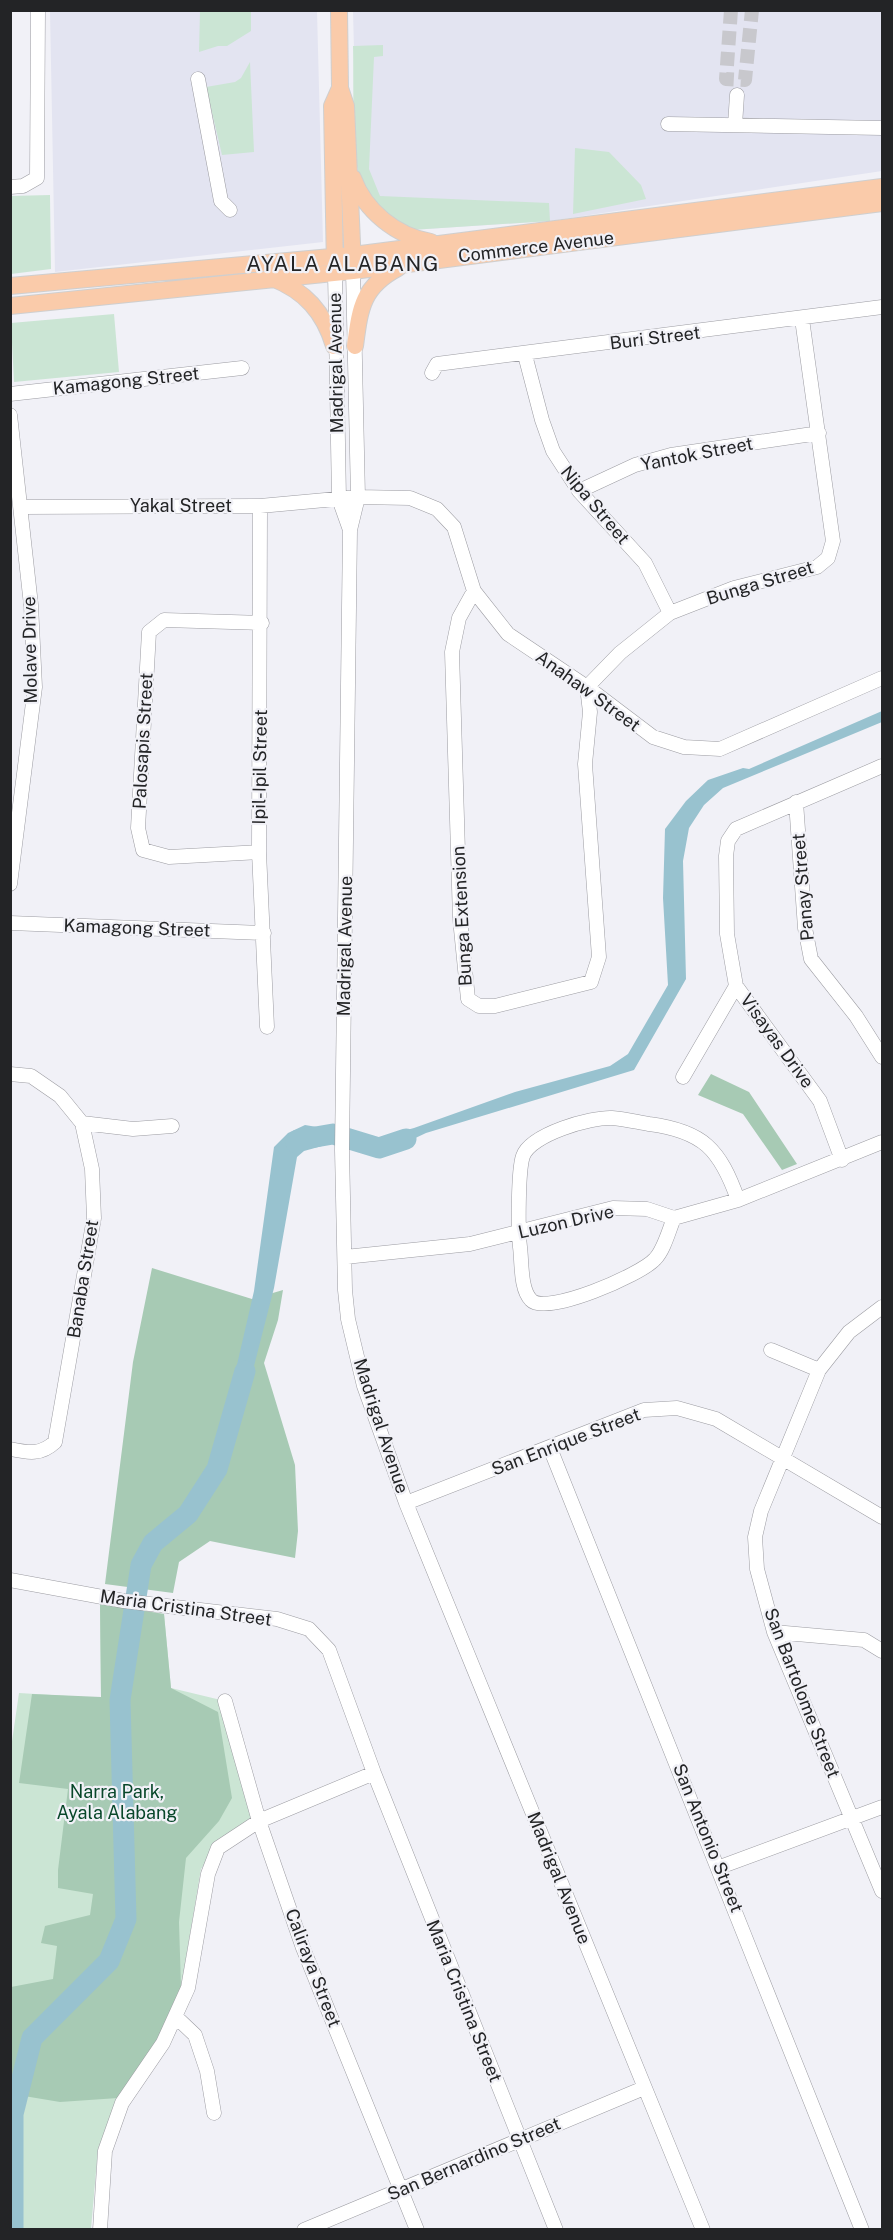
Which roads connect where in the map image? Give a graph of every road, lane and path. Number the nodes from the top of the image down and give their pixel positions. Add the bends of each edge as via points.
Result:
1 (38, 10) edge
2 (339, 10) edge
3 (198, 79) dead end
4 (340, 88) junction
5 (737, 95) dead end
6 (669, 124) dead end
7 (735, 125) junction
8 (882, 128) edge
9 (349, 168) junction
10 (882, 187) edge
11 (10, 188) edge
12 (882, 203) edge
13 (230, 210) dead end
14 (441, 244) junction
15 (353, 263) junction
16 (406, 263) junction
17 (335, 265) junction
18 (271, 278) junction
19 (10, 286) edge
20 (10, 306) edge
21 (882, 307) edge
22 (802, 319) junction
23 (334, 346) junction
24 (355, 346) junction
25 (525, 355) junction
26 (242, 368) dead end
27 (432, 373) dead end
28 (10, 393) edge
29 (10, 415) edge
30 (819, 433) junction
31 (579, 491) junction
32 (358, 498) junction
33 (339, 499) junction
34 (260, 506) junction
35 (22, 507) junction
36 (350, 530) junction
37 (474, 591) junction
38 (670, 613) junction
39 (262, 623) junction
40 (882, 678) edge
41 (587, 687) junction
42 (882, 766) edge
43 (796, 802) junction
44 (259, 852) junction
45 (10, 884) edge
46 (10, 923) edge
47 (264, 933) junction
48 (736, 986) junction
49 (267, 1027) dead end
50 (882, 1057) edge
51 (10, 1074) edge
52 (683, 1077) dead end
53 (82, 1123) junction
54 (172, 1126) dead end
55 (882, 1142) edge
56 (842, 1160) junction
57 (738, 1200) junction
58 (674, 1218) junction
59 (518, 1233) junction
60 (345, 1257) junction
61 (882, 1307) edge
62 (771, 1350) dead end
63 (819, 1370) junction
64 (550, 1448) junction
65 (10, 1449) edge
66 (783, 1456) junction
67 (406, 1503) junction
68 (882, 1517) edge
69 (10, 1580) edge
70 (774, 1632) junction
71 (882, 1651) edge
72 (225, 1701) dead end
73 (374, 1773) junction
74 (882, 1807) edge
75 (852, 1818) junction
76 (259, 1821) junction
77 (720, 1867) junction
78 (882, 1891) edge
79 (176, 2017) junction
80 (644, 2088) junction
81 (214, 2113) dead end
82 (519, 2138) junction
83 (401, 2190) junction
84 (100, 2229) edge
85 (304, 2229) edge
86 (417, 2229) edge
87 (556, 2229) edge
88 (703, 2229) edge
89 (862, 2229) edge

1 - 11 street via 38,178
2 - 4 main road, Madrigal Avenue
3 - 13 street via 222,201
4 - 9 main road, Madrigal Avenue via 346,106
4 - 17 main road, Madrigal Avenue via 332,106
5 - 7 street
6 - 7 street
7 - 8 street
9 - 14 main road via 364,201 383,220 406,235
9 - 15 main road, Madrigal Avenue
10 - 14 main road, Commerce Avenue
12 - 16 main road, Commerce Avenue
14 - 15 main road, Commerce Avenue
15 - 16 main road, Commerce Avenue
15 - 17 main road, Commerce Avenue
15 - 24 street, Madrigal Avenue
16 - 24 main road via 371,288 359,315
17 - 18 main road, Commerce Avenue
17 - 19 main road, Commerce Avenue via 168,270
17 - 23 street, Madrigal Avenue
18 - 20 main road, Commerce Avenue
18 - 23 main road via 311,302 330,330
21 - 22 street, Buri Street
22 - 25 street, Buri Street
22 - 30 street, Bunga Street
23 - 33 street, Madrigal Avenue
24 - 32 street, Madrigal Avenue
25 - 27 street, Buri Street via 437,364
25 - 31 street, Nipa Street via 553,451
26 - 28 street, Kamagong Street
29 - 35 street, Molave Drive
30 - 31 street, Yantok Street via 671,455 635,465
30 - 38 street, Bunga Street via 833,541 828,558 818,567 734,588
31 - 38 street, Nipa Street via 645,563
32 - 33 street, Anahaw Street
32 - 36 street, Madrigal Avenue
32 - 37 street, Anahaw Street via 410,498 437,509 454,527
33 - 34 street, Yakal Street
33 - 36 street, Madrigal Avenue
34 - 35 street, Yakal Street
34 - 39 street, Ipil-Ipil Street
35 - 45 street, Molave Drive via 35,687
36 - 60 street, Madrigal Avenue via 342,1123
37 - 41 street, Anahaw Street via 508,634
37 - 41 street, Bunga Extension via 459,618 452,652 461,930 468,999 479,1006 495,1006 591,982 596,972 599,957 585,764 590,712
38 - 41 street, Bunga Street via 620,652
39 - 44 street, Ipil-Ipil Street
39 - 44 street, Palosapis Street via 164,620 149,633 138,828 143,850 169,857
40 - 41 street, Anahaw Street via 720,749 684,747 653,737
42 - 43 street, Visayas Drive
43 - 48 street, Visayas Drive via 736,829 728,842 727,934
43 - 50 street, Panay Street via 805,928 811,959
44 - 47 street, Ipil-Ipil Street
46 - 47 street, Kamagong Street
47 - 49 street, Ipil-Ipil Street
48 - 52 street
48 - 56 street, Visayas Drive via 820,1101
51 - 53 street, Banaba Street via 31,1076 51,1089
53 - 54 street via 133,1129
53 - 65 street, Banaba Street via 92,1169 94,1218 55,1442 44,1452
55 - 56 street
56 - 57 street
57 - 58 street
57 - 59 street via 727,1168 705,1142 669,1126 610,1118 553,1133 537,1140 524,1155
58 - 59 street, Luzon Drive via 647,1209 613,1208
58 - 59 street via 656,1259 635,1273 561,1303 539,1306 529,1299
59 - 60 street, Luzon Drive via 470,1244
60 - 67 street, Madrigal Avenue via 348,1319 364,1386
61 - 63 street, San Bartolome Street via 849,1332
62 - 63 street
63 - 66 street, San Bartolome Street
64 - 66 street, San Enrique Street via 644,1410 677,1408 716,1419
64 - 67 street, San Enrique Street
64 - 77 street, San Antonio Street
66 - 68 street, San Enrique Street
66 - 70 street, San Bartolome Street via 755,1537 757,1569
67 - 80 street, Madrigal Avenue
69 - 73 street, Maria Cristina Street via 124,1600 277,1619 309,1629 329,1650
70 - 71 street via 864,1640
70 - 75 street, San Bartolome Street
72 - 76 street, Caliraya Street
73 - 76 street
73 - 82 street, Maria Cristina Street
74 - 75 street
75 - 77 street
75 - 78 street, San Bartolome Street
76 - 79 street via 218,1848 208,1874 188,1988
76 - 83 street, Caliraya Street via 303,1948
77 - 89 street, San Antonio Street
79 - 81 street via 195,2035 207,2071
79 - 84 street via 122,2103 105,2151
80 - 82 street, San Bernardino Street
80 - 88 street, Madrigal Avenue
82 - 83 street, San Bernardino Street
82 - 87 street, Maria Cristina Street
83 - 85 street, San Bernardino Street
83 - 86 street, Caliraya Street

